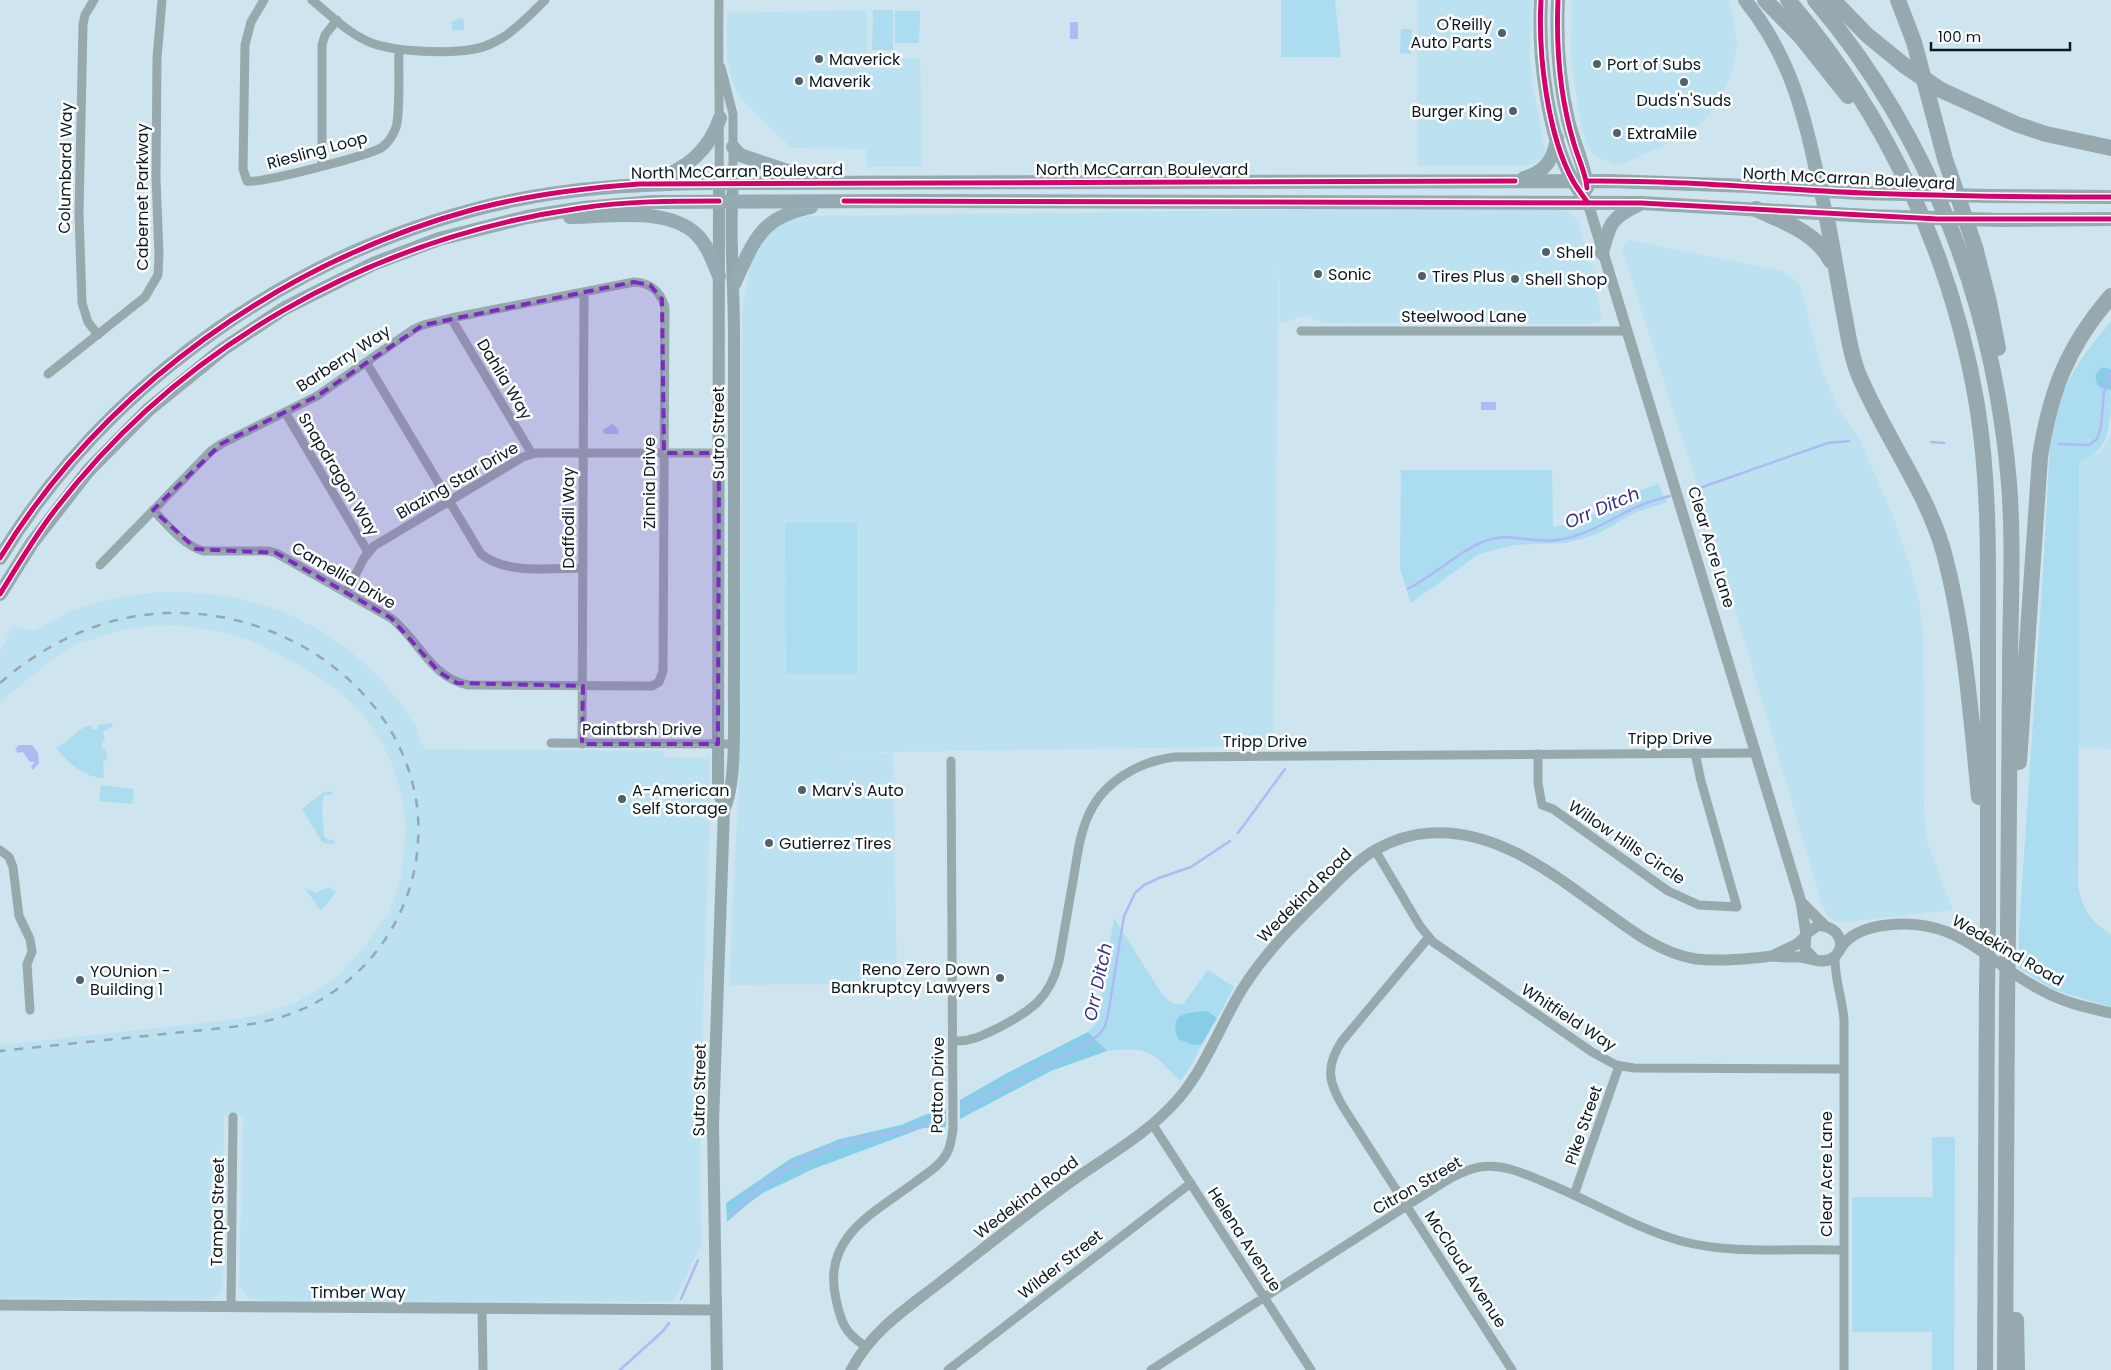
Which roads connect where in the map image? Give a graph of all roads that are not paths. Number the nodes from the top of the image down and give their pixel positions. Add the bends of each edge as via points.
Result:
1 (94, 0) edge
2 (162, 0) edge
3 (264, 0) edge
4 (312, 0) edge
5 (545, 0) edge
6 (719, 0) edge
7 (1541, 0) edge
8 (1558, 0) edge
9 (1745, 0) edge
10 (1765, 0) edge
11 (1788, 0) edge
12 (1815, 0) edge
13 (1832, 0) edge
14 (1898, 0) edge
15 (337, 20) junction
16 (399, 50) junction
17 (718, 57) junction
18 (720, 118) junction
19 (1557, 137) junction
20 (733, 148) junction
21 (2111, 148) edge
22 (322, 166) junction
23 (1515, 181) junction
24 (1580, 181) junction
25 (719, 183) junction
26 (734, 183) junction
27 (826, 183) junction
28 (639, 184) junction
29 (1820, 190) junction
30 (2111, 197) edge
31 (725, 201) junction
32 (844, 201) junction
33 (1588, 203) junction
34 (1641, 203) junction
35 (1756, 209) junction
36 (1921, 212) junction
37 (1826, 214) junction
38 (527, 217) junction
39 (2111, 219) edge
40 (1602, 253) junction
41 (1835, 268) junction
42 (719, 276) junction
43 (734, 284) junction
44 (653, 288) joint
45 (584, 292) junction
46 (2111, 296) edge
47 (452, 318) junction
48 (718, 323) junction
49 (734, 327) junction
50 (1302, 331) dead end
51 (1626, 331) junction
52 (98, 335) junction
53 (366, 362) junction
54 (48, 374) dead end
55 (285, 412) junction
56 (2004, 435) junction
57 (583, 453) junction
58 (664, 453) junction
59 (719, 453) junction
60 (734, 453) junction
61 (532, 454) junction
62 (448, 501) junction
63 (153, 510) junction
64 (368, 552) junction
65 (0, 558) edge
66 (100, 565) dead end
67 (583, 568) junction
68 (346, 593) junction
69 (0, 594) edge
70 (659, 682) joint
71 (583, 686) junction
72 (551, 743) dead end
73 (582, 744) junction
74 (718, 744) junction
75 (733, 744) junction
76 (1756, 752) junction
77 (1695, 753) junction
78 (1538, 754) junction
79 (951, 761) dead end
80 (724, 810) junction
81 (0, 850) edge
82 (1375, 850) junction
83 (2009, 858) junction
84 (1988, 891) junction
85 (1801, 902) junction
86 (1826, 926) junction
87 (1858, 932) junction
88 (1805, 936) junction
89 (1429, 938) junction
90 (1836, 954) junction
91 (1772, 956) junction
92 (1816, 960) junction
93 (1836, 980) junction
94 (30, 1010) dead end
95 (2111, 1013) edge
96 (952, 1041) junction
97 (1619, 1066) junction
98 (1844, 1069) junction
99 (233, 1117) dead end
100 (1153, 1125) junction
101 (1191, 1183) junction
102 (1574, 1194) junction
103 (2006, 1194) junction
104 (1407, 1206) junction
105 (1843, 1250) junction
106 (1265, 1298) junction
107 (0, 1304) edge
108 (230, 1307) junction
109 (482, 1309) junction
110 (716, 1310) junction
111 (865, 1346) junction
112 (1985, 1367) edge
113 (483, 1370) edge
114 (717, 1370) edge
115 (850, 1370) edge
116 (948, 1370) edge
117 (1151, 1370) edge
118 (1311, 1370) edge
119 (1512, 1370) edge
120 (1844, 1370) edge
121 (2005, 1370) edge
122 (2017, 1370) edge

1 - 52 street, Columbard Way via 83,24 78,214 82,303 88,322
2 - 52 street, Cabernet Parkway via 157,58 158,275 145,297
3 - 22 street, Riesling Loop via 251,22 245,45 243,169 247,181 267,180
4 - 15 street
5 - 16 street via 504,37 485,46 472,50
6 - 17 street, Sutro Street
7 - 19 main road, Clear Acre Lane via 1541,48
8 - 24 main road, Clear Acre Lane via 1557,43 1562,91
9 - 29 main road via 1782,57 1798,97 1809,132
10 - 36 highway via 1843,90 1877,137
11 - 36 highway via 1826,47 1867,108 1898,162
12 - 56 highway via 1888,98 1940,200 1977,305
13 - 21 highway, bridge via 1867,36 1941,90 2016,124
14 - 56 highway via 1914,42 1945,159 1975,247 1989,302 1999,361
15 - 16 street via 377,46
15 - 22 street via 325,35 322,45
16 - 22 street, Riesling Loop via 398,121 389,142 379,149
17 - 18 street, Sutro Street
17 - 20 street, Sutro Street via 731,105
18 - 25 street, Sutro Street
18 - 28 main road via 708,143 687,165
19 - 23 main road via 1548,165
19 - 24 main road, Clear Acre Lane
20 - 26 street, Sutro Street
20 - 27 main road via 752,160
23 - 24 main road, North McCarran Boulevard
23 - 27 main road, North McCarran Boulevard
24 - 29 main road, North McCarran Boulevard via 1676,182
24 - 33 main road, Clear Acre Lane
25 - 26 main road, North McCarran Boulevard
25 - 28 main road, North McCarran Boulevard
25 - 31 main road, Sutro Street
26 - 27 main road, North McCarran Boulevard
26 - 31 main road, Sutro Street
28 - 65 main road, North McCarran Boulevard via 552,193 466,212 382,240 281,290 196,345 129,402 70,463
29 - 30 main road, North McCarran Boulevard, bridge
29 - 37 main road
31 - 32 main road, North McCarran Boulevard
31 - 38 main road, North McCarran Boulevard via 617,204
31 - 42 main road, Sutro Street
31 - 43 main road, Sutro Street
32 - 33 main road, North McCarran Boulevard
32 - 43 main road via 795,210 770,223 753,242
33 - 34 main road, North McCarran Boulevard
33 - 40 street, Clear Acre Lane
34 - 35 main road, North McCarran Boulevard
34 - 40 main road via 1612,222
35 - 37 main road, North McCarran Boulevard
35 - 41 highway via 1818,242
36 - 84 highway via 1944,272 1960,329 1977,406 1983,456 1988,549
37 - 39 main road, North McCarran Boulevard, bridge via 2001,220
37 - 41 highway
38 - 42 main road via 646,216 674,220 698,236
38 - 69 main road, North McCarran Boulevard via 440,239 373,264 285,308 223,349 148,410 88,471 37,536
40 - 51 street, Clear Acre Lane
41 - 84 highway via 1857,370 1929,512 1944,552 1966,673
42 - 48 main road, Sutro Street
43 - 49 main road, Sutro Street
44 - 45 street, Barberry Way via 634,282
44 - 58 street, Zinnia Drive via 665,307
45 - 47 street, Barberry Way
45 - 57 street, Daffodil Way
46 - 83 highway via 2071,353 2056,384 2045,424
47 - 53 street, Barberry Way via 414,329
47 - 61 street, Dahlia Way
48 - 49 main road
48 - 59 main road, Sutro Street
49 - 60 main road, Sutro Street
50 - 51 street, Steelwood Lane
51 - 76 street, Clear Acre Lane
52 - 54 street, Cabernet Parkway
53 - 55 street, Barberry Way via 317,396
53 - 62 street
55 - 63 street, Barberry Way via 216,447
55 - 64 street, Snapdragon Way
56 - 83 highway via 2011,537
57 - 58 street, Blazing Star Drive
57 - 61 street, Blazing Star Drive
57 - 67 street, Daffodil Way
58 - 59 street, Blazing Star Drive
58 - 70 street, Zinnia Drive via 663,671
59 - 60 street, Blazing Star Drive
59 - 74 main road, Sutro Street
60 - 75 main road, Sutro Street
61 - 62 street, Blazing Star Drive via 516,460
62 - 64 street, Blazing Star Drive
62 - 67 street via 475,546 490,561 508,567
63 - 66 street, Barberry Way
63 - 68 street, Camellia Drive via 196,549 276,553
64 - 68 street, Blazing Star Drive
67 - 71 street, Daffodil Way
68 - 71 street, Camellia Drive via 399,625 439,672 457,683
70 - 71 street, Camellia Drive via 652,686
71 - 73 street, Daffodil Way
72 - 73 street, Paintbrsh Drive
73 - 74 street, Paintbrsh Drive
74 - 75 street, Paintbrsh Drive
74 - 80 main road, Sutro Street via 718,790
75 - 80 main road, Sutro Street via 731,788
76 - 77 street, Tripp Drive
76 - 85 street, Clear Acre Lane
77 - 78 street, Tripp Drive
77 - 78 street, Willow Hills Circle via 1737,907 1700,905 1668,891 1553,809 1542,805
78 - 96 street, Tripp Drive via 1175,757 1141,765 1109,787 1089,814 1078,851 1056,974 1044,996 1025,1014 978,1038
79 - 96 street, Patton Drive
80 - 110 main road, Sutro Street via 713,1123
81 - 94 street via 10,857 19,916 30,938 32,952 26,964
82 - 89 street, Whitfield Way
82 - 91 street, Wedekind Road via 1422,834 1466,835 1538,864 1639,936 1670,952 1703,959
82 - 100 street, Wedekind Road via 1317,901 1266,957 1242,990 1188,1086
83 - 103 highway, bridge
84 - 112 highway, bridge
85 - 86 street, Clear Acre Lane
85 - 88 street, Clear Acre Lane
86 - 87 street, Wedekind Road
86 - 88 street via 1812,928
86 - 90 street via 1834,930 1840,940
87 - 90 street via 1845,941
87 - 95 street, Wedekind Road via 1911,923 1944,930 2043,992
88 - 91 street, Wedekind Road via 1797,944
88 - 92 street via 1805,949
89 - 97 street, Whitfield Way via 1592,1052
89 - 104 street, McCloud Avenue via 1342,1041 1330,1067 1337,1096
90 - 92 street via 1824,961
90 - 93 street, Clear Acre Lane
91 - 92 street, Wedekind Road
92 - 93 street, Clear Acre Lane
93 - 98 street, Clear Acre Lane via 1844,1010
96 - 111 street, Patton Drive via 953,1129 948,1151 934,1168 852,1231 836,1259 833,1278 840,1316 848,1332
97 - 98 street, Whitfield Way
97 - 102 street, Pike Street
98 - 105 street, Clear Acre Lane
99 - 108 street, Tampa Street
100 - 101 street, Helena Avenue
100 - 111 street, Wedekind Road via 1052,1196 895,1317
101 - 106 street, Helena Avenue
101 - 116 street, Wilder Street
102 - 104 street, Citron Street via 1522,1172 1490,1166 1471,1169
102 - 105 street, Citron Street via 1668,1238 1695,1244 1742,1249
103 - 121 highway
103 - 122 highway via 2016,1280
104 - 106 street, Citron Street
104 - 119 street, McCloud Avenue
105 - 120 street, Clear Acre Lane
106 - 117 street, Citron Street
106 - 118 street, Helena Avenue
107 - 108 street, Timber Way
108 - 109 street, Timber Way
109 - 110 street, Timber Way
109 - 113 street
110 - 114 main road, Sutro Street
111 - 115 street, Wedekind Road

